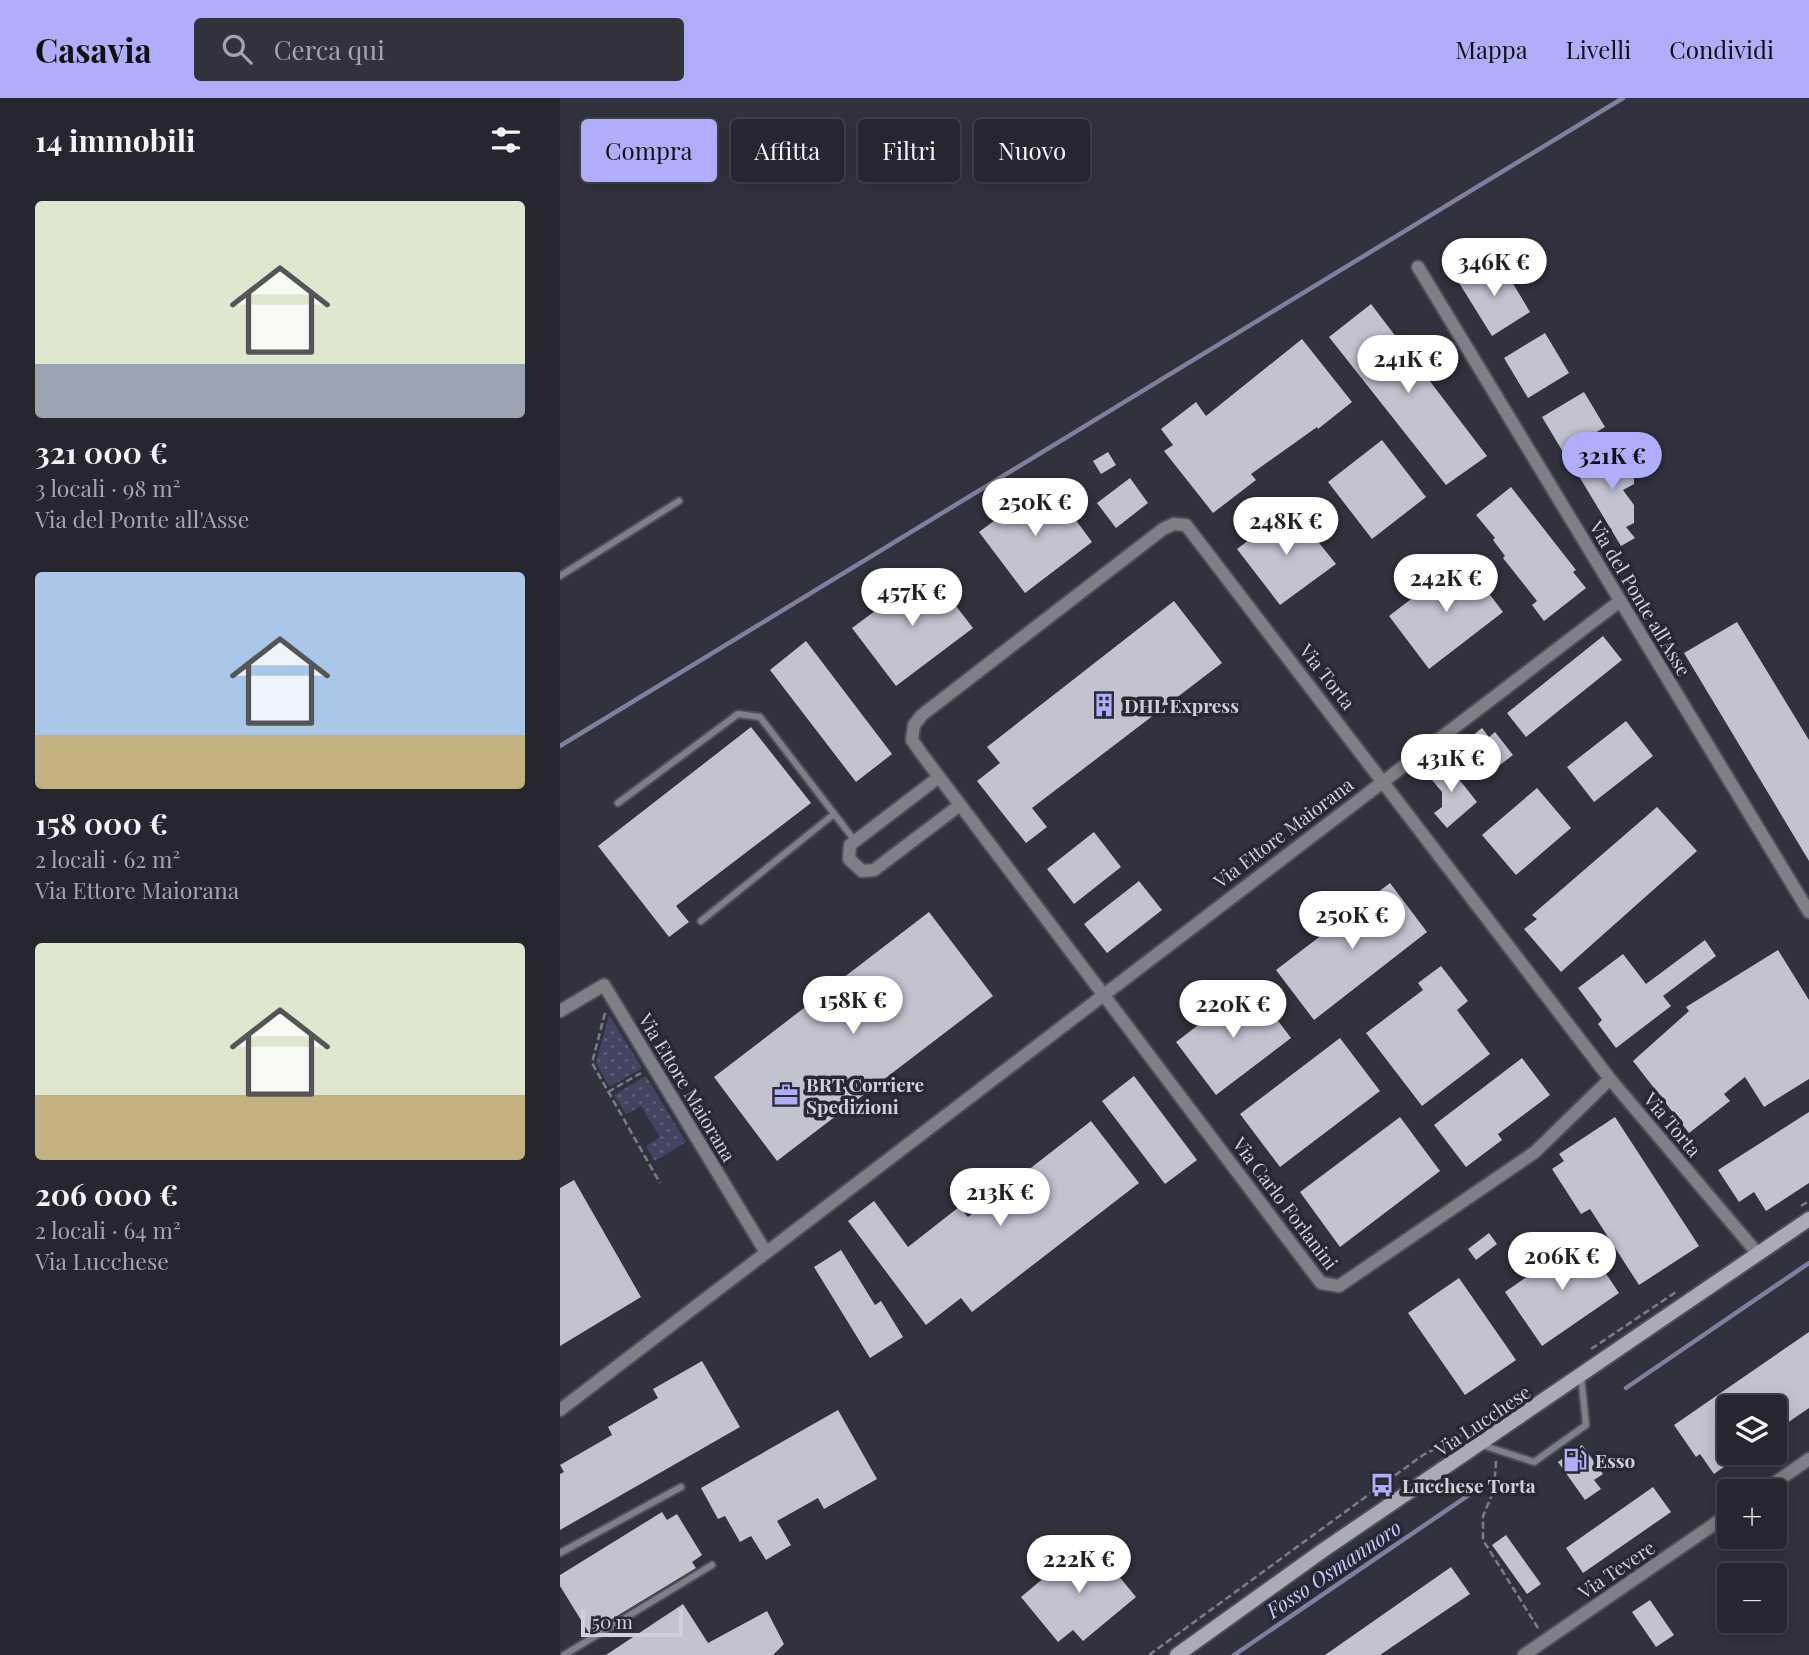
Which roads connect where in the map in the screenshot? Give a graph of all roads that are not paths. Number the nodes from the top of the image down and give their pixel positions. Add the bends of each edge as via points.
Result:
1 (1418, 267) dead end
2 (679, 501) dead end
3 (560, 576) edge
4 (1620, 601) junction
5 (939, 777) junction
6 (1383, 779) junction
7 (618, 803) dead end
8 (960, 805) junction
9 (834, 814) junction
10 (855, 841) junction
11 (1809, 912) edge
12 (701, 921) dead end
13 (1105, 993) junction
14 (560, 1011) edge
15 (1610, 1079) junction
16 (1809, 1219) edge
17 (765, 1251) junction
18 (1758, 1254) junction
19 (1581, 1376) junction
20 (560, 1410) edge
21 (1480, 1444) junction
22 (1809, 1459) edge
23 (1780, 1479) edge
24 (681, 1487) dead end
25 (1717, 1522) edge
26 (560, 1553) edge
27 (712, 1565) dead end
28 (564, 1655) edge
29 (1177, 1655) edge
30 (1524, 1655) edge

1 - 4 street, Via del Ponte all'Asse
2 - 3 lane
4 - 6 street, Via Ettore Maiorana
4 - 11 street, Via del Ponte all'Asse
5 - 6 street, Via Torta via 912,740 912,730 922,715 1163,528 1181,523 1191,529
5 - 8 street
5 - 10 street
6 - 13 street, Via Ettore Maiorana
6 - 15 street, Via Torta
7 - 9 lane via 738,714 760,716
8 - 10 street via 874,870 862,871 849,859
8 - 13 street
9 - 10 lane
9 - 12 lane
13 - 15 street, Via Carlo Forlanini via 1321,1283 1330,1287 1339,1286 1535,1152
13 - 17 street, Via Ettore Maiorana
14 - 17 street, Via Ettore Maiorana via 604,985
15 - 18 street, Via Torta
16 - 18 main road, Via Lucchese
17 - 20 street, Via Ettore Maiorana
18 - 19 main road, Via Lucchese
19 - 21 main road, Via Lucchese
19 - 21 lane via 1586,1426 1534,1462
21 - 29 main road, Via Lucchese
22 - 23 street
24 - 26 lane
25 - 30 street, Via Tevere
27 - 28 lane

